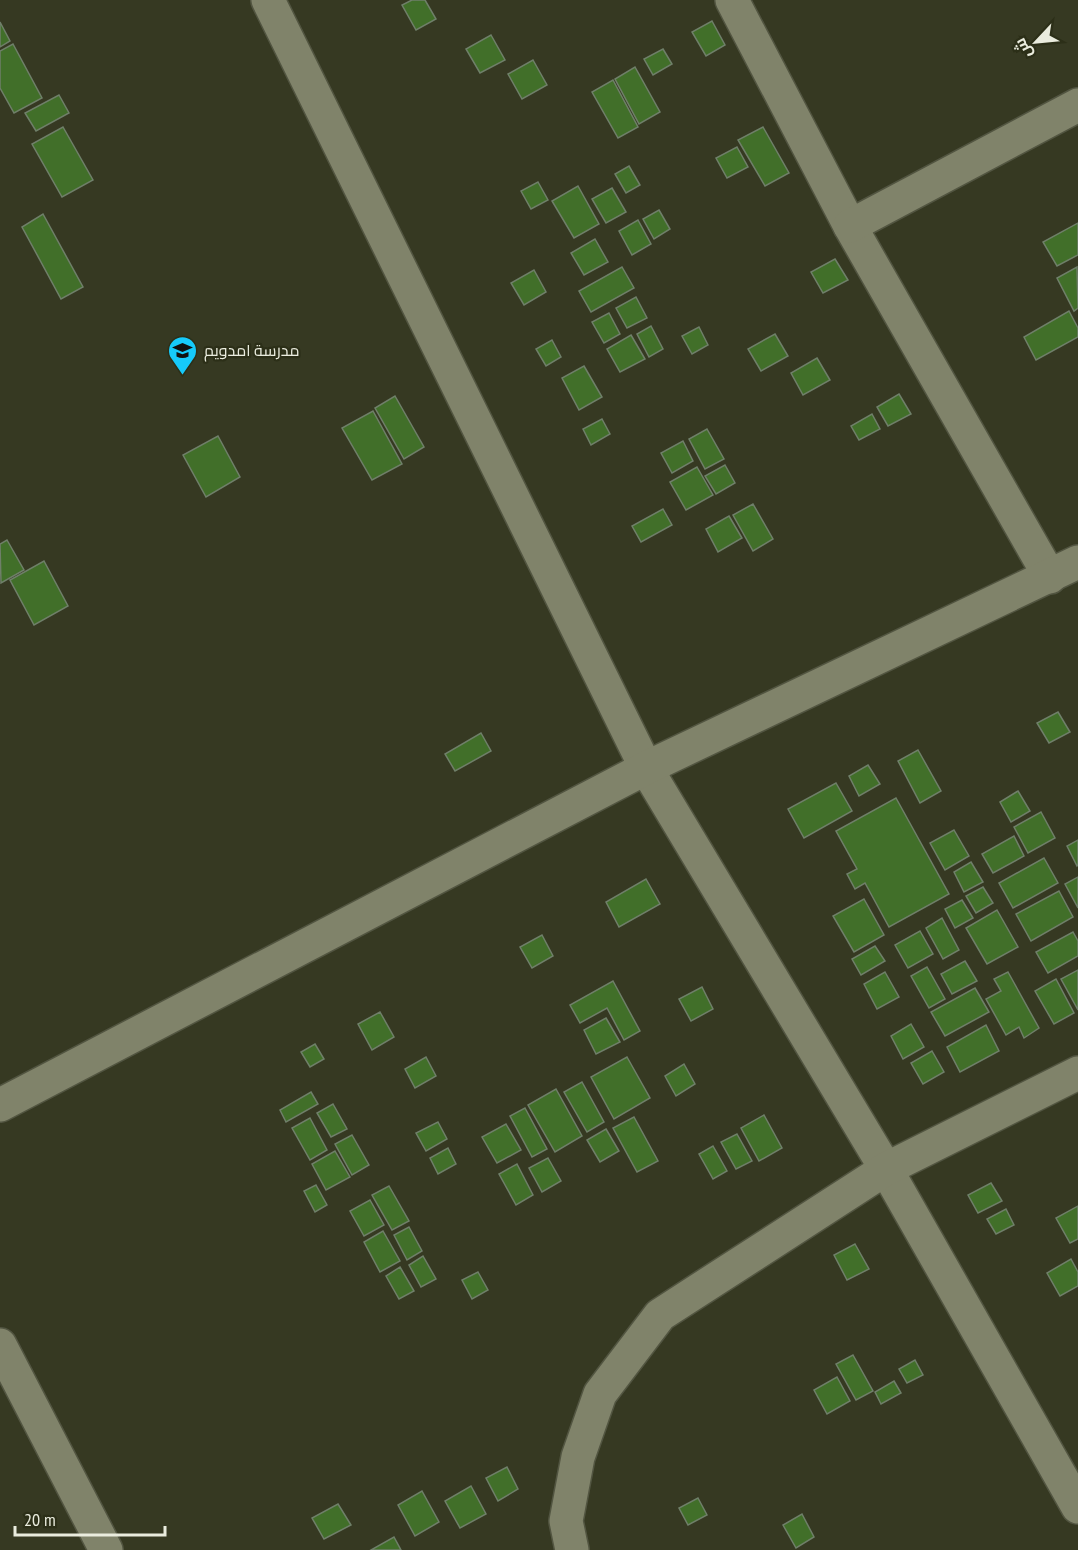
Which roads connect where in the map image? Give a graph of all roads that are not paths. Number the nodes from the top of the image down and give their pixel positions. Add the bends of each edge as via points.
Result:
1 (732, 0) edge
2 (274, 2) edge
3 (1078, 105) edge
4 (850, 226) junction
5 (1064, 569) edge
6 (646, 768) junction
7 (1078, 1074) edge
8 (0, 1105) edge
9 (886, 1169) junction
10 (0, 1345) edge
11 (1078, 1507) edge
12 (106, 1550) edge
13 (572, 1550) edge

1 - 4 street
2 - 6 street
3 - 4 street
4 - 5 street
5 - 6 street
6 - 8 street
6 - 9 street
7 - 9 street
9 - 11 street
9 - 13 street via 660,1315 600,1394 578,1457 566,1521
10 - 12 street

